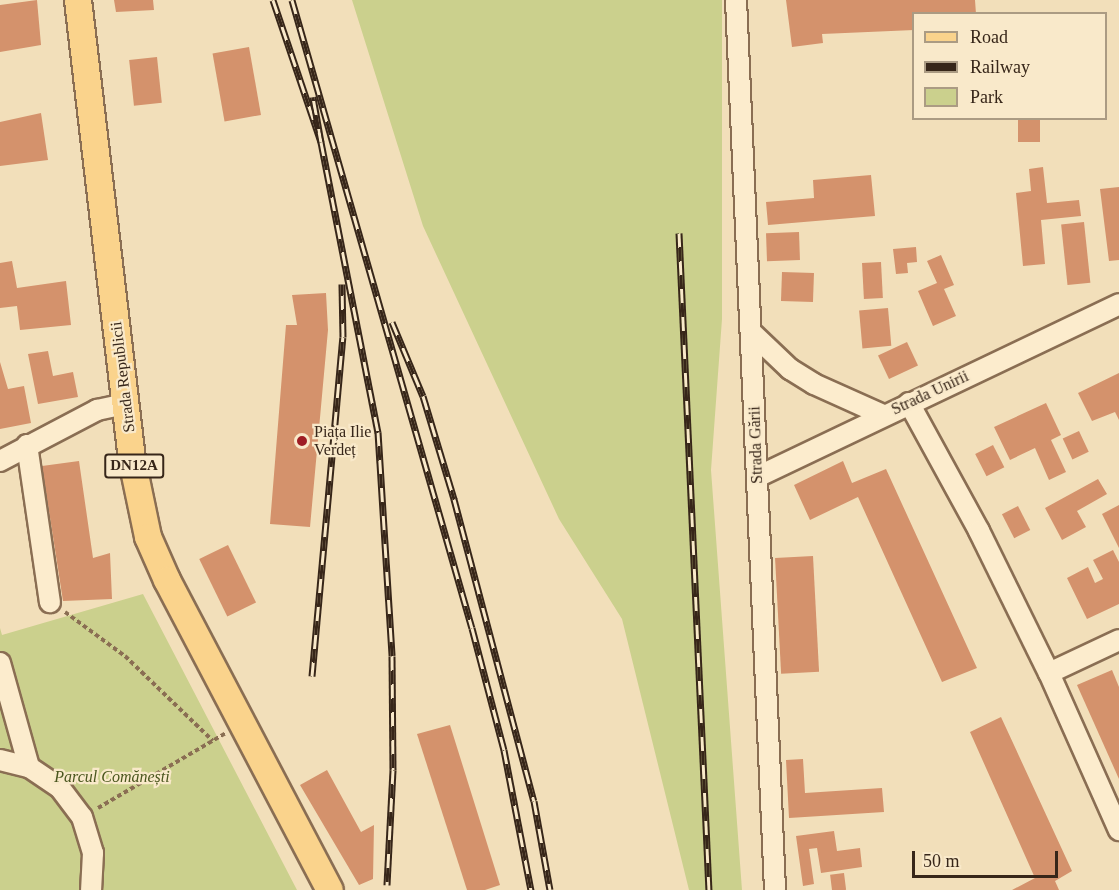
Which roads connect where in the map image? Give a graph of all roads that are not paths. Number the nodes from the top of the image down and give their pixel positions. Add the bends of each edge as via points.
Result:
1 (78, 0) edge
2 (736, 0) edge
3 (1119, 304) edge
4 (751, 332) junction
5 (909, 403) junction
6 (126, 404) junction
7 (883, 415) junction
8 (27, 445) junction
9 (1, 458) edge
10 (758, 477) junction
11 (50, 602) road end
12 (1119, 640) edge
13 (0, 663) edge
14 (1049, 673) junction
15 (0, 760) edge
16 (29, 767) junction
17 (1119, 830) edge
18 (91, 890) edge
19 (330, 890) edge
20 (775, 890) edge

1 - 6 main road, Strada Republicii / DN12A
2 - 4 street, Strada Gării
3 - 5 street, Strada Unirii
4 - 7 street, Strada Unirii via 814,384
4 - 10 street, Strada Gării
5 - 7 street, Strada Unirii
5 - 14 street via 979,531
6 - 8 street via 97,410
6 - 19 main road, Strada Republicii / DN12A via 137,491 148,537
7 - 10 street
8 - 9 street
8 - 11 street
10 - 20 street, Strada Gării
12 - 14 street
13 - 16 street
14 - 17 street
15 - 16 street
16 - 18 street via 60,788 82,817 93,853

